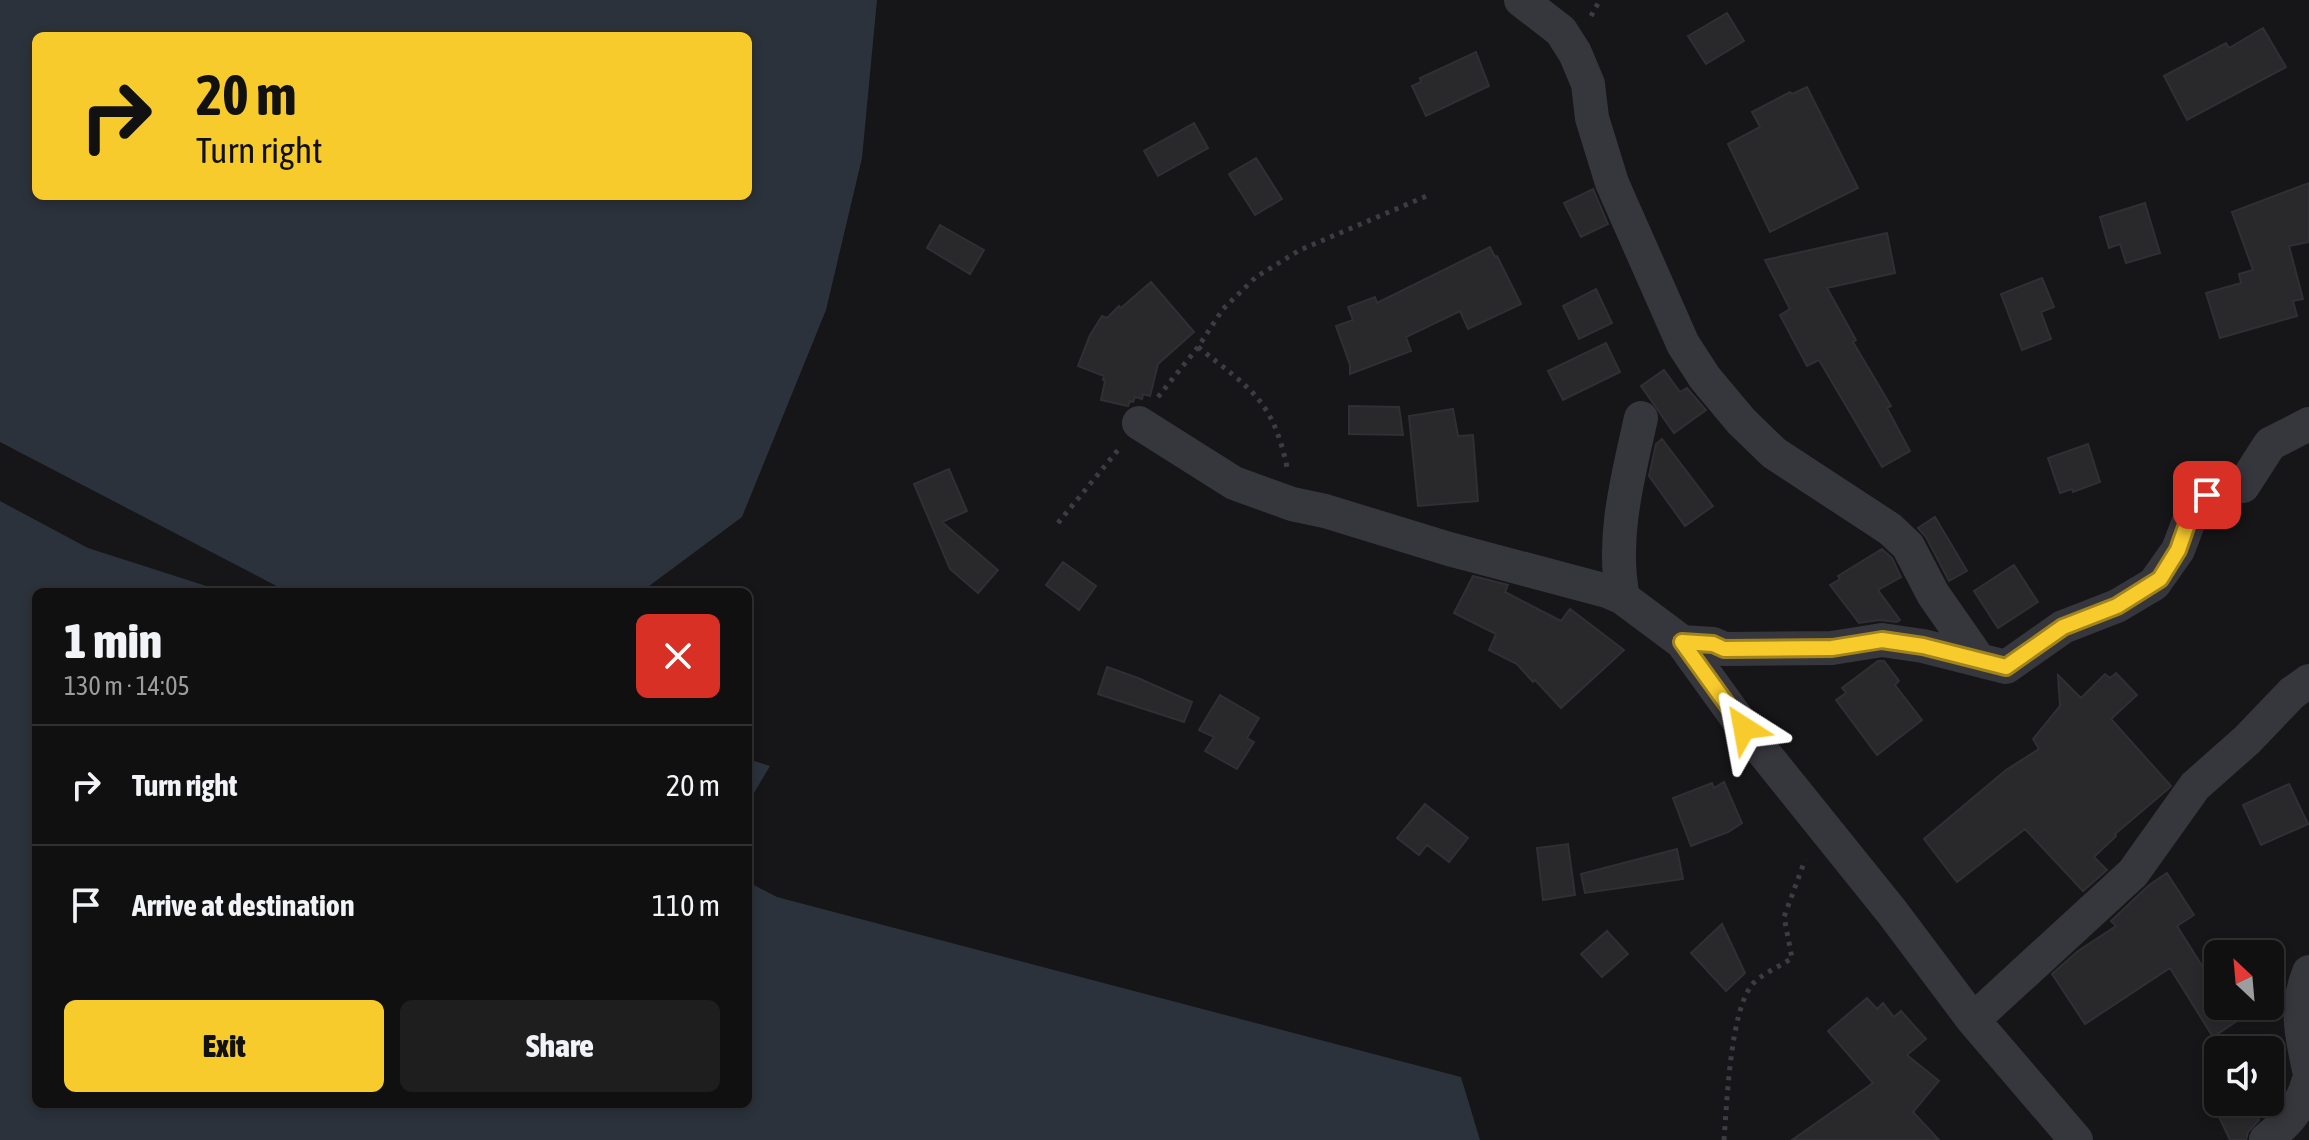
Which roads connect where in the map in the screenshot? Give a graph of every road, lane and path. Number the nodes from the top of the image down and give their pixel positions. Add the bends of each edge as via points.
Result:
1 (1521, 0) edge
2 (1429, 195) dead end
3 (1198, 347) junction
4 (1641, 418) dead end
5 (1139, 423) junction
6 (2309, 424) edge
7 (1292, 504) junction
8 (1058, 523) dead end
9 (1623, 598) junction
10 (1682, 642) junction
11 (1979, 660) junction
12 (2309, 681) edge
13 (1821, 826) junction
14 (2309, 972) edge
15 (1973, 1020) junction
16 (2309, 1070) edge
17 (2309, 1079) edge
18 (1724, 1140) edge
19 (2076, 1140) edge
20 (2266, 1140) edge

1 - 11 street via 1561,31 1575,53 1588,84 1592,118 1612,183 1683,344 1705,378 1774,453 1908,546 1933,594
2 - 3 path via 1300,250 1256,277 1223,309
3 - 5 path
3 - 7 path via 1264,402 1283,447
4 - 9 street via 1618,547
5 - 7 street via 1234,483
5 - 8 path
6 - 11 street via 2270,444 2243,486 2213,490 2195,505 2178,550 2154,584 2117,606 2063,627 2006,667
7 - 9 street
9 - 10 street
10 - 11 street via 1724,649 1832,648 1882,640
10 - 13 street
12 - 15 street via 2195,786 2133,873
13 - 15 street
13 - 18 path via 1784,917 1792,958 1751,985 1739,1017
14 - 16 street via 2299,1024
15 - 19 street
17 - 20 street via 2290,1121

